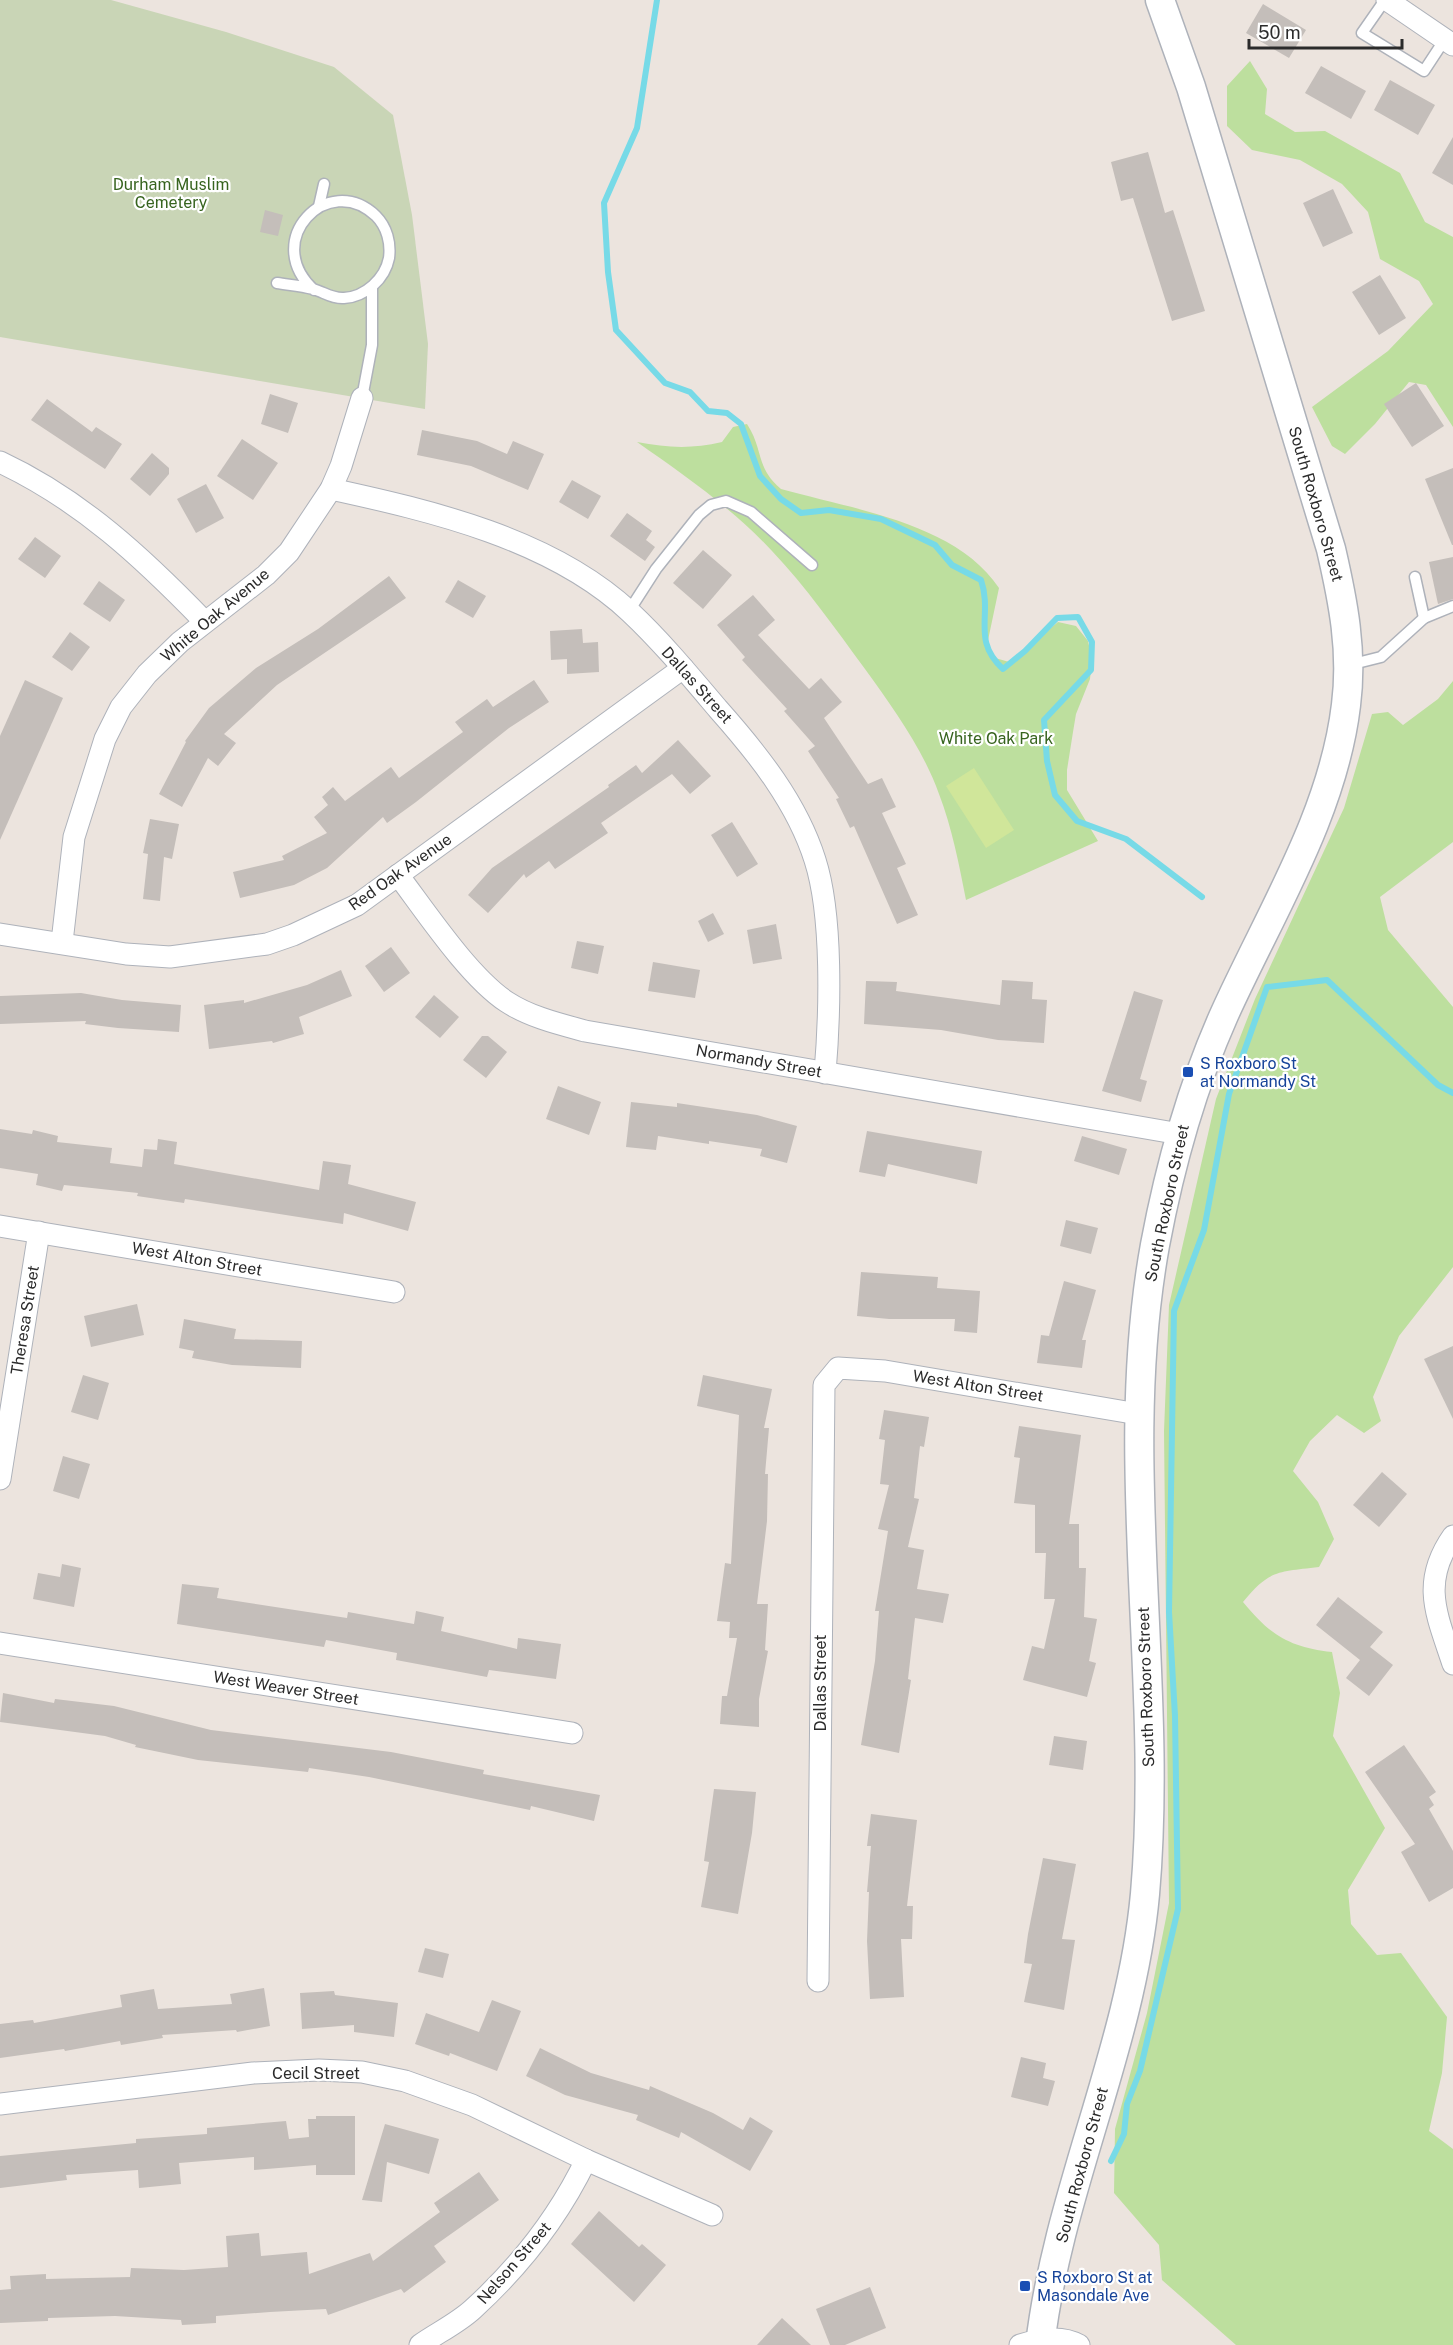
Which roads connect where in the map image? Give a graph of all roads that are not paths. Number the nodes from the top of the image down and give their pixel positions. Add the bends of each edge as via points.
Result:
1 (1160, 0) edge
2 (1386, 0) edge
3 (1449, 42) edge
4 (324, 184) dead end
5 (320, 206) junction
6 (277, 283) dead end
7 (372, 287) junction
8 (314, 290) junction
9 (362, 398) joint
10 (0, 462) edge
11 (331, 489) junction
12 (812, 565) dead end
13 (1415, 577) dead end
14 (1453, 606) edge
15 (629, 611) junction
16 (1425, 618) junction
17 (204, 621) junction
18 (1349, 666) junction
19 (683, 668) junction
20 (398, 875) junction
21 (0, 934) edge
22 (63, 942) junction
23 (825, 1072) junction
24 (1180, 1134) junction
25 (0, 1226) edge
26 (39, 1232) junction
27 (394, 1292) dead end
28 (824, 1385) joint
29 (1138, 1414) junction
30 (0, 1479) edge
31 (1453, 1536) edge
32 (0, 1643) edge
33 (1453, 1664) edge
34 (572, 1733) dead end
35 (818, 1981) dead end
36 (0, 2104) edge
37 (586, 2160) junction
38 (712, 2215) dead end
39 (1034, 2343) edge
40 (420, 2345) edge
41 (1079, 2345) edge

1 - 18 street, South Roxboro Street via 1191,87 1331,549 1342,597
2 - 3 street
2 - 3 lane via 1362,33 1424,71
4 - 5 lane
5 - 7 lane via 350,202 364,207 381,223 389,245 388,260
5 - 8 lane via 299,226 293,247 296,268
6 - 8 lane
7 - 8 lane via 344,298
7 - 9 lane via 372,345
9 - 11 street, White Oak Avenue
10 - 17 street via 38,480 114,534
11 - 15 street, Dallas Street via 448,517 547,556
11 - 17 street, White Oak Avenue via 289,552 266,575
12 - 15 lane via 751,512 726,501 711,505 699,515
13 - 16 lane
14 - 16 lane
15 - 19 street, Dallas Street
16 - 18 lane via 1381,657
17 - 22 street, White Oak Avenue via 147,674 121,707 105,739 74,837
18 - 24 street, South Roxboro Street via 1340,741 1314,822 1224,1016 1195,1085
19 - 20 street, Red Oak Avenue
19 - 23 street, Dallas Street via 752,747 796,814 816,862 825,911
20 - 22 street, Red Oak Avenue via 357,905 267,944 170,957 126,954
20 - 23 street, Normandy Street via 492,989 529,1013 585,1031
21 - 22 street, Red Oak Avenue
23 - 24 street, Normandy Street
24 - 29 street, South Roxboro Street via 1153,1259
25 - 26 street, West Alton Street
26 - 27 street, West Alton Street
26 - 30 street, Theresa Street
28 - 29 street, West Alton Street via 838,1368 885,1371
28 - 35 street, Dallas Street
29 - 39 street, South Roxboro Street via 1149,1779 1138,1958
31 - 33 street via 1442,1552 1432,1591
32 - 34 street, West Weaver Street
36 - 37 street, Cecil Street via 253,2073 362,2072 405,2081 472,2104
37 - 38 street, Cecil Street
37 - 40 street, Nelson Street via 550,2223 523,2257 472,2310
39 - 41 street via 1070,2340

